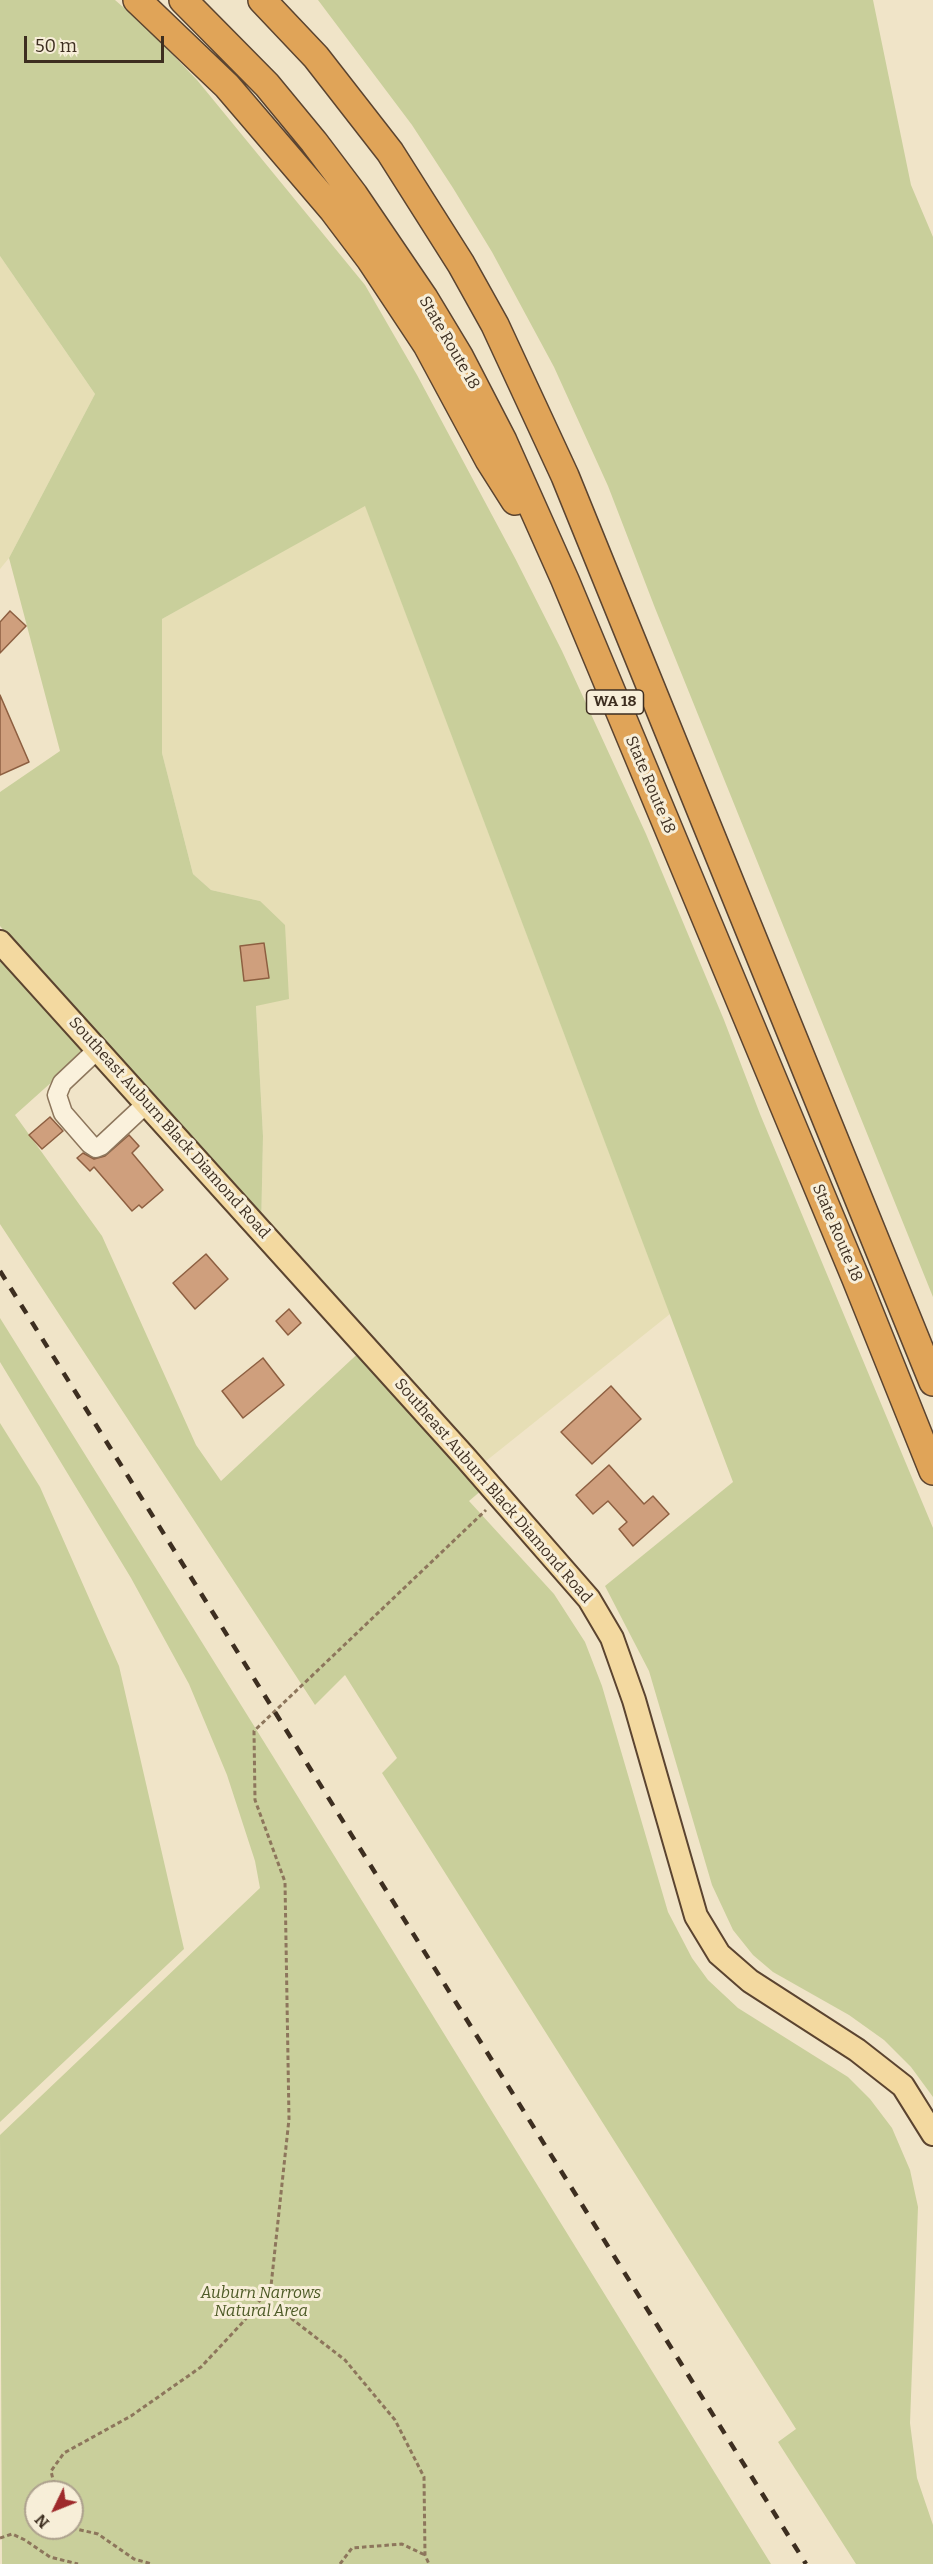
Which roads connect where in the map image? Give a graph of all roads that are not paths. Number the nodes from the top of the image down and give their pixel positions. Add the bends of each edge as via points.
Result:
1 (136, 0) edge
2 (183, 0) edge
3 (262, 0) edge
4 (284, 0) edge
5 (316, 57) junction
6 (565, 580) junction
7 (0, 942) edge
8 (98, 1050) junction
9 (146, 1104) junction
10 (933, 1382) edge
11 (933, 1471) edge
12 (933, 2134) edge

1 - 6 highway via 241,101 370,259 427,345 489,460
2 - 6 highway, State Route 18 / WA 18 via 267,85 314,142 424,298 503,441
3 - 5 highway, State Route 18 / WA 18
4 - 5 highway via 302,21
5 - 10 highway, State Route 18 / WA 18 via 390,152 432,216 495,324 526,390 565,476
6 - 11 highway, State Route 18 / WA 18
7 - 8 main road, Southeast Auburn Black Diamond Road
8 - 9 main road, Southeast Auburn Black Diamond Road
8 - 9 lane via 62,1083 57,1095 63,1113 90,1144 101,1146
9 - 12 main road, Southeast Auburn Black Diamond Road via 589,1599 612,1638 634,1700 696,1917 718,1954 750,1981 857,2050 903,2086

